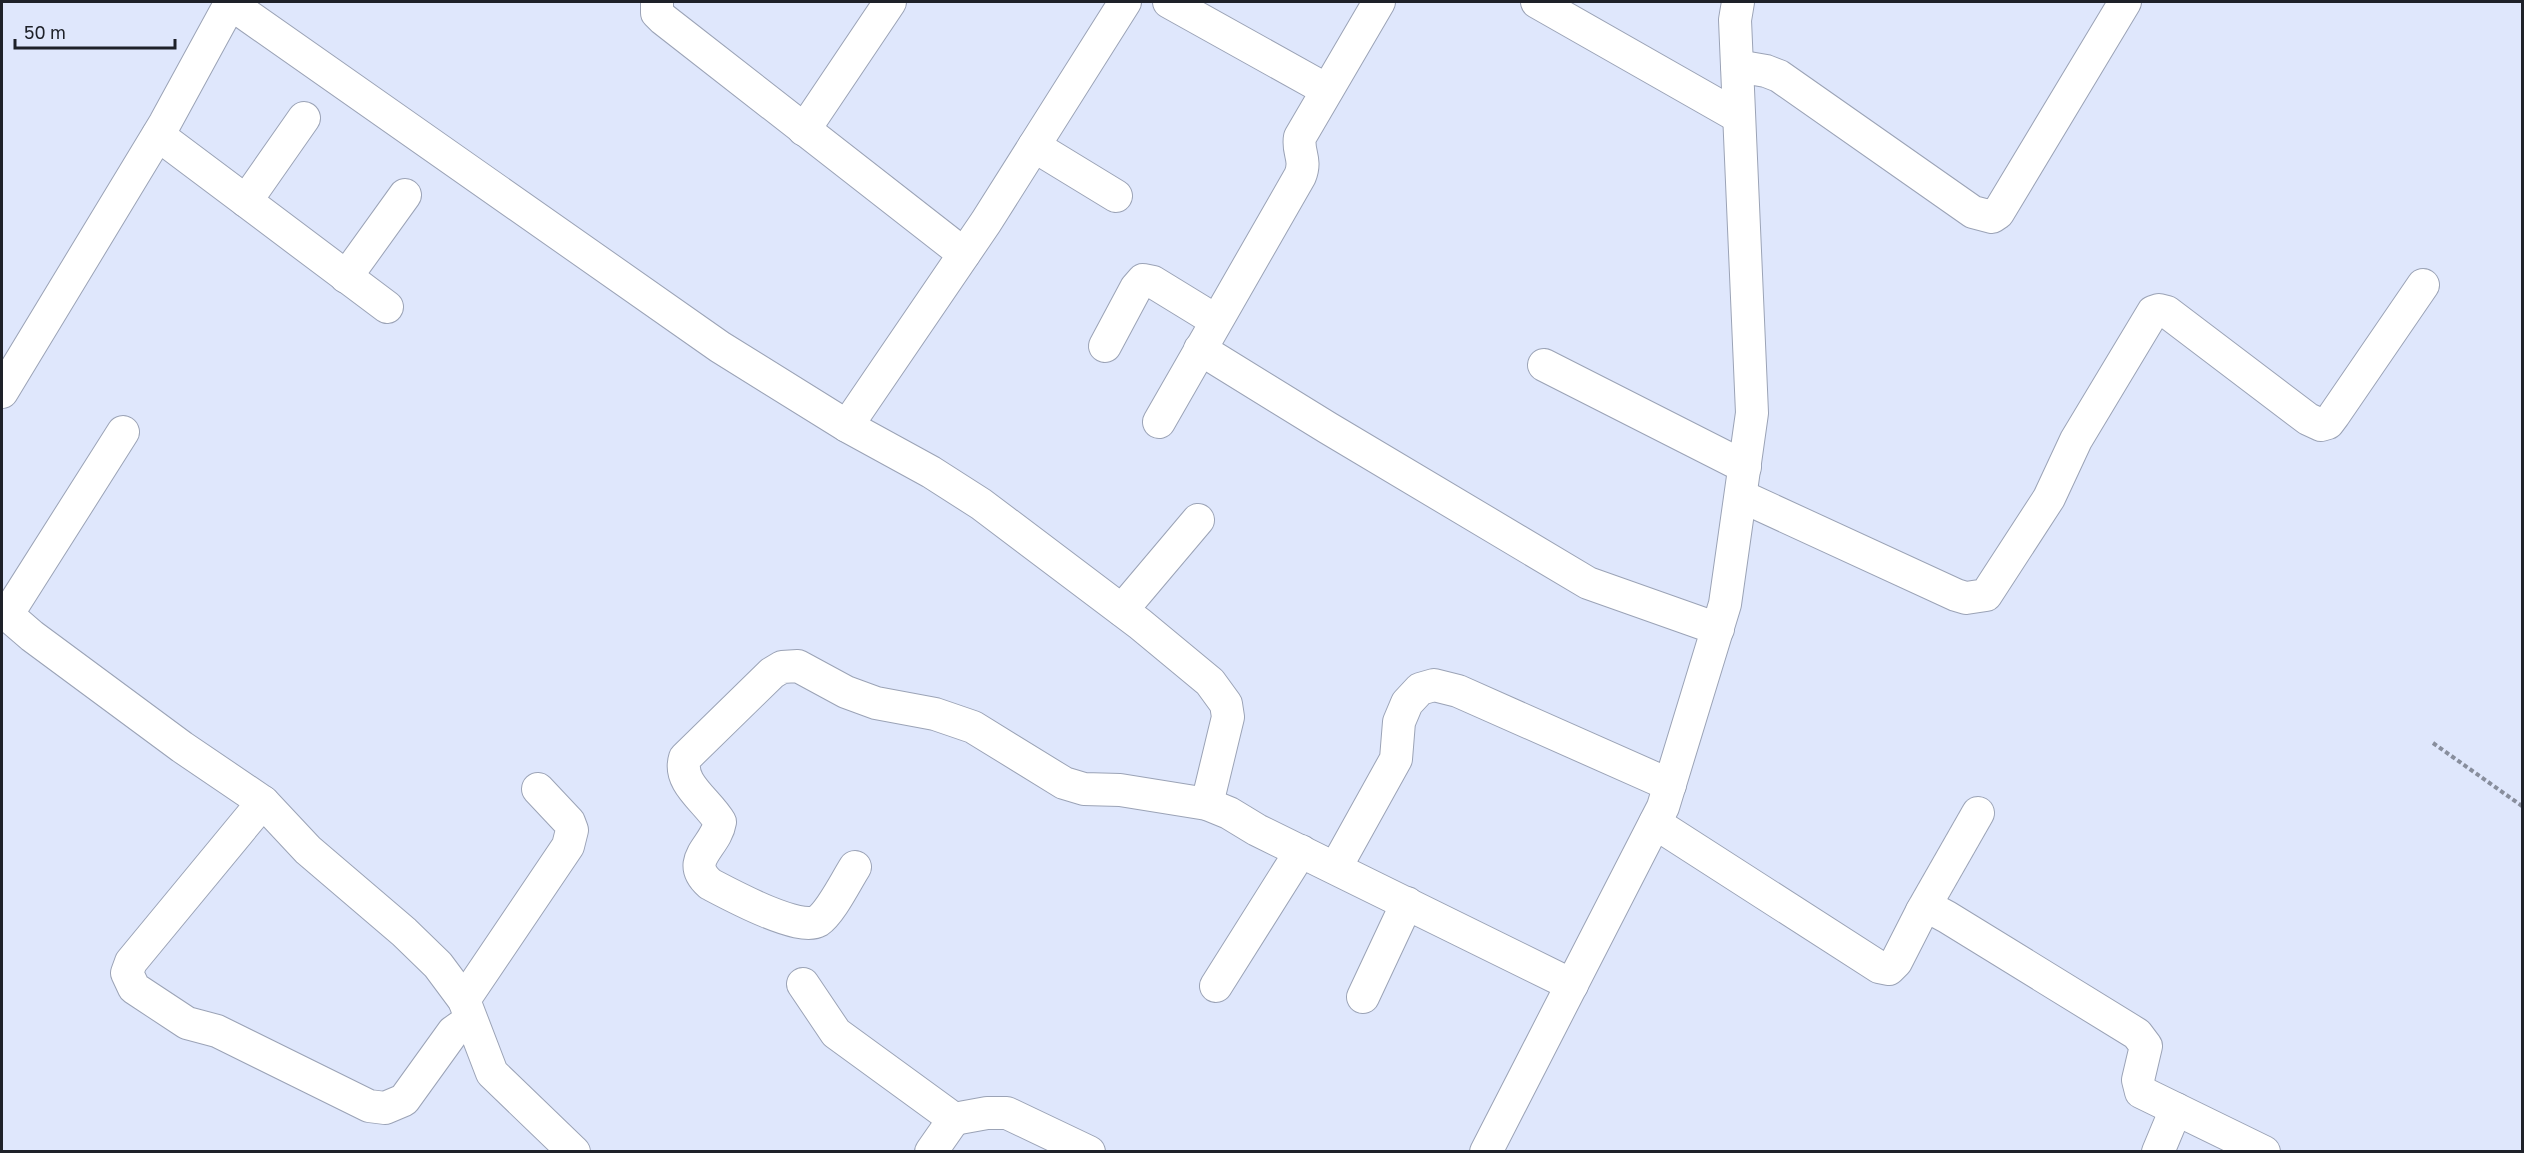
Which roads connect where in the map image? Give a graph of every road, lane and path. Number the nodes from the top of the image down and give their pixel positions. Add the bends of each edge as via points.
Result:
1 (657, 2) edge
2 (890, 2) edge
3 (1125, 2) edge
4 (1169, 2) edge
5 (1379, 2) edge
6 (1537, 2) edge
7 (1738, 2) edge
8 (2125, 2) edge
9 (241, 4) edge
10 (1737, 66) junction
11 (1327, 90) junction
12 (1739, 117) junction
13 (304, 118) dead end
14 (804, 130) junction
15 (158, 135) junction
16 (1034, 146) junction
17 (405, 195) dead end
18 (1116, 196) dead end
19 (246, 201) junction
20 (964, 254) junction
21 (346, 277) junction
22 (2423, 285) dead end
23 (387, 307) dead end
24 (1215, 320) junction
25 (1105, 346) dead end
26 (1200, 349) junction
27 (1544, 365) dead end
28 (2, 392) edge
29 (1159, 422) dead end
30 (847, 426) junction
31 (123, 432) dead end
32 (1743, 482) junction
33 (1198, 520) dead end
34 (1122, 610) junction
35 (4, 613) edge
36 (1718, 629) junction
37 (2433, 743) dead end
38 (1670, 784) junction
39 (538, 789) dead end
40 (263, 802) junction
41 (1207, 804) junction
42 (2523, 806) edge
43 (1977, 813) dead end
44 (1655, 823) junction
45 (1301, 851) junction
46 (855, 867) dead end
47 (1336, 867) junction
48 (1407, 903) junction
49 (1922, 911) junction
50 (803, 984) dead end
51 (1572, 985) junction
52 (1216, 986) dead end
53 (1363, 997) dead end
54 (467, 1010) junction
55 (2176, 1108) junction
56 (954, 1119) junction
57 (574, 1152) edge
58 (931, 1152) edge
59 (1089, 1152) edge
60 (1486, 1152) edge
61 (2158, 1152) edge
62 (2264, 1152) edge

1 - 14 street via 657,13 663,19
2 - 14 street
3 - 16 street
4 - 11 street
5 - 11 street
6 - 12 street
7 - 10 street
8 - 10 street via 1992,217 1973,212 1779,76
9 - 15 street
9 - 30 street via 720,347
10 - 12 street
11 - 24 street via 1300,137 1304,161 1300,176
12 - 32 street via 1752,413
13 - 19 street
14 - 20 street
15 - 19 street
15 - 28 street
16 - 18 street
16 - 20 street
17 - 21 street
19 - 21 street
20 - 30 street
21 - 23 street
22 - 32 street via 2334,415 2322,425 2308,419 2167,312 2153,312 2076,440 2049,498 1986,595 1956,595
24 - 25 street via 1153,282 1143,280
24 - 26 street
26 - 29 street
26 - 36 street via 1588,583
27 - 32 street
30 - 34 street via 981,504
31 - 35 street
32 - 36 street
33 - 34 street
34 - 41 street via 1210,682 1226,704 1226,727
35 - 40 street via 182,747
36 - 38 street
37 - 42 path
38 - 44 street
38 - 47 street via 1458,691 1434,685 1420,689 1407,703 1399,722 1396,759
39 - 54 street via 570,822 568,846
40 - 54 street via 308,850 438,965
40 - 54 street via 131,962 127,973 134,988 187,1023 217,1031 345,1097 385,1108 404,1100
41 - 45 street
41 - 46 street via 1119,790 1084,789 1064,783 974,727 935,714 876,703 798,666 782,667 685,758 685,778 720,822 698,867 701,876 781,918 807,923 817,922 825,914
43 - 49 street
44 - 49 street via 1879,968 1889,969 1896,962
44 - 51 street
45 - 47 street
45 - 52 street
47 - 48 street
48 - 51 street
48 - 53 street
49 - 55 street via 1934,910 1947,917 2137,1034 2146,1046 2138,1080 2141,1092
50 - 56 street via 836,1033
51 - 60 street
54 - 57 street via 492,1073
55 - 61 street
55 - 62 street
56 - 58 street
56 - 59 street via 1008,1113

